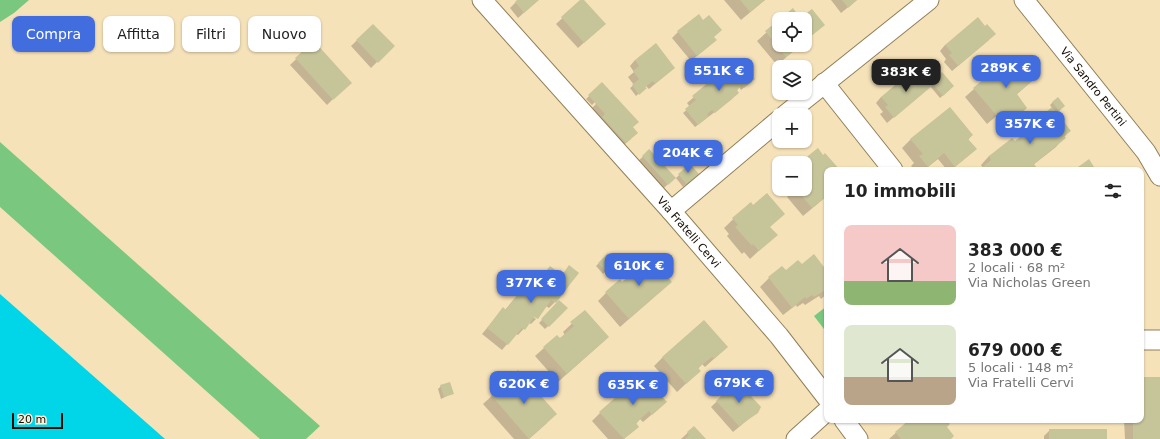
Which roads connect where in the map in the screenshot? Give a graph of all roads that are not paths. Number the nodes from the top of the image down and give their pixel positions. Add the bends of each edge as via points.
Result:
1 (482, 0) edge
2 (929, 0) edge
3 (1024, 0) edge
4 (824, 84) junction
5 (794, 108) edge
6 (772, 126) edge
7 (891, 167) edge
8 (1160, 176) edge
9 (671, 210) junction
10 (1144, 340) edge
11 (1160, 340) edge
12 (824, 394) edge
13 (824, 413) edge
14 (846, 423) edge
15 (796, 439) edge
16 (858, 439) edge

1 - 9 street, Via Fratelli Cervi
2 - 4 street
3 - 8 street, Via Sandro Pertini via 1146,152
4 - 5 street
4 - 7 street
6 - 9 street
9 - 12 street, Via Fratelli Cervi via 779,336
10 - 11 street
13 - 15 street
14 - 16 street

